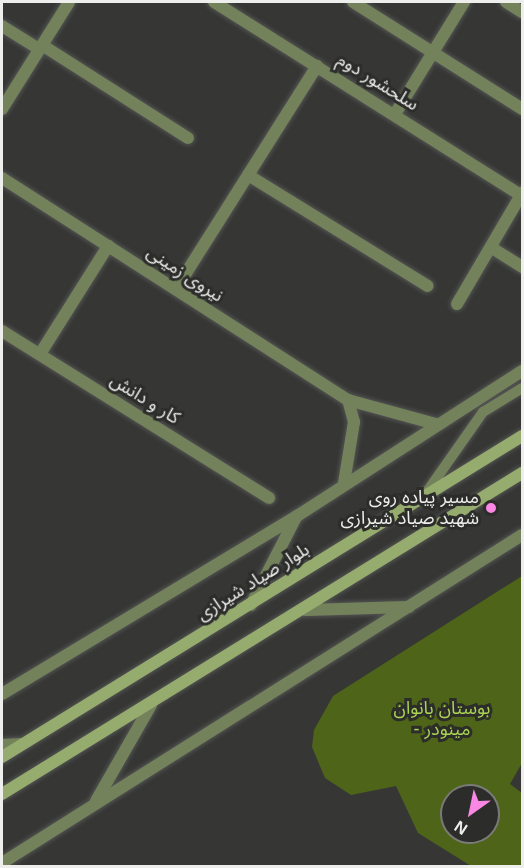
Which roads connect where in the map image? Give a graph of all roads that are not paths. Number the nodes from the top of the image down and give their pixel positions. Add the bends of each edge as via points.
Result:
1 (69, 2) edge
2 (214, 2) edge
3 (353, 2) edge
4 (464, 2) edge
5 (506, 2) edge
6 (522, 12) edge
7 (2, 26) edge
8 (40, 47) junction
9 (434, 52) junction
10 (317, 66) junction
11 (2, 109) edge
12 (522, 109) edge
13 (395, 114) junction
14 (188, 138) dead end
15 (248, 175) junction
16 (2, 178) edge
17 (522, 194) edge
18 (108, 246) junction
19 (492, 248) junction
20 (522, 267) edge
21 (428, 286) dead end
22 (176, 290) junction
23 (457, 304) dead end
24 (2, 331) edge
25 (40, 354) junction
26 (522, 371) edge
27 (522, 388) edge
28 (348, 400) junction
29 (436, 424) junction
30 (522, 436) edge
31 (522, 473) edge
32 (344, 483) junction
33 (424, 496) junction
34 (269, 498) dead end
35 (297, 516) junction
36 (522, 535) edge
37 (252, 605) junction
38 (410, 607) junction
39 (305, 610) junction
40 (2, 694) edge
41 (151, 705) junction
42 (21, 744) junction
43 (2, 745) edge
44 (2, 757) edge
45 (2, 794) edge
46 (95, 802) junction
47 (2, 863) edge

1 - 8 street
2 - 10 street, سلحشور دوم
3 - 9 street
4 - 9 street
5 - 6 street
7 - 8 street
8 - 11 street
8 - 14 street
9 - 12 street
9 - 13 street
10 - 13 street, سلحشور دوم
10 - 15 street
13 - 17 street, سلحشور دوم
15 - 21 street
15 - 22 street
16 - 18 street, نیروی زمینی
17 - 19 street
18 - 22 street, نیروی زمینی
18 - 25 street
19 - 20 street
19 - 23 street
22 - 28 street, نیروی زمینی
24 - 25 street, کار و دانش
25 - 34 street, کار و دانش
26 - 29 street
27 - 33 lane via 483,412
28 - 29 street, نیروی زمینی
28 - 32 street via 353,430
29 - 32 street
30 - 33 main road, بلوار صیاد شیرازی
31 - 39 main road
32 - 35 street
33 - 37 main road, بلوار صیاد شیرازی
35 - 37 street
35 - 40 street
36 - 38 street
37 - 42 main road, بلوار صیاد شیرازی
38 - 39 street
38 - 46 street
39 - 41 main road
41 - 45 main road
41 - 46 street
42 - 43 street
42 - 44 main road, بلوار صیاد شیرازی
46 - 47 street

